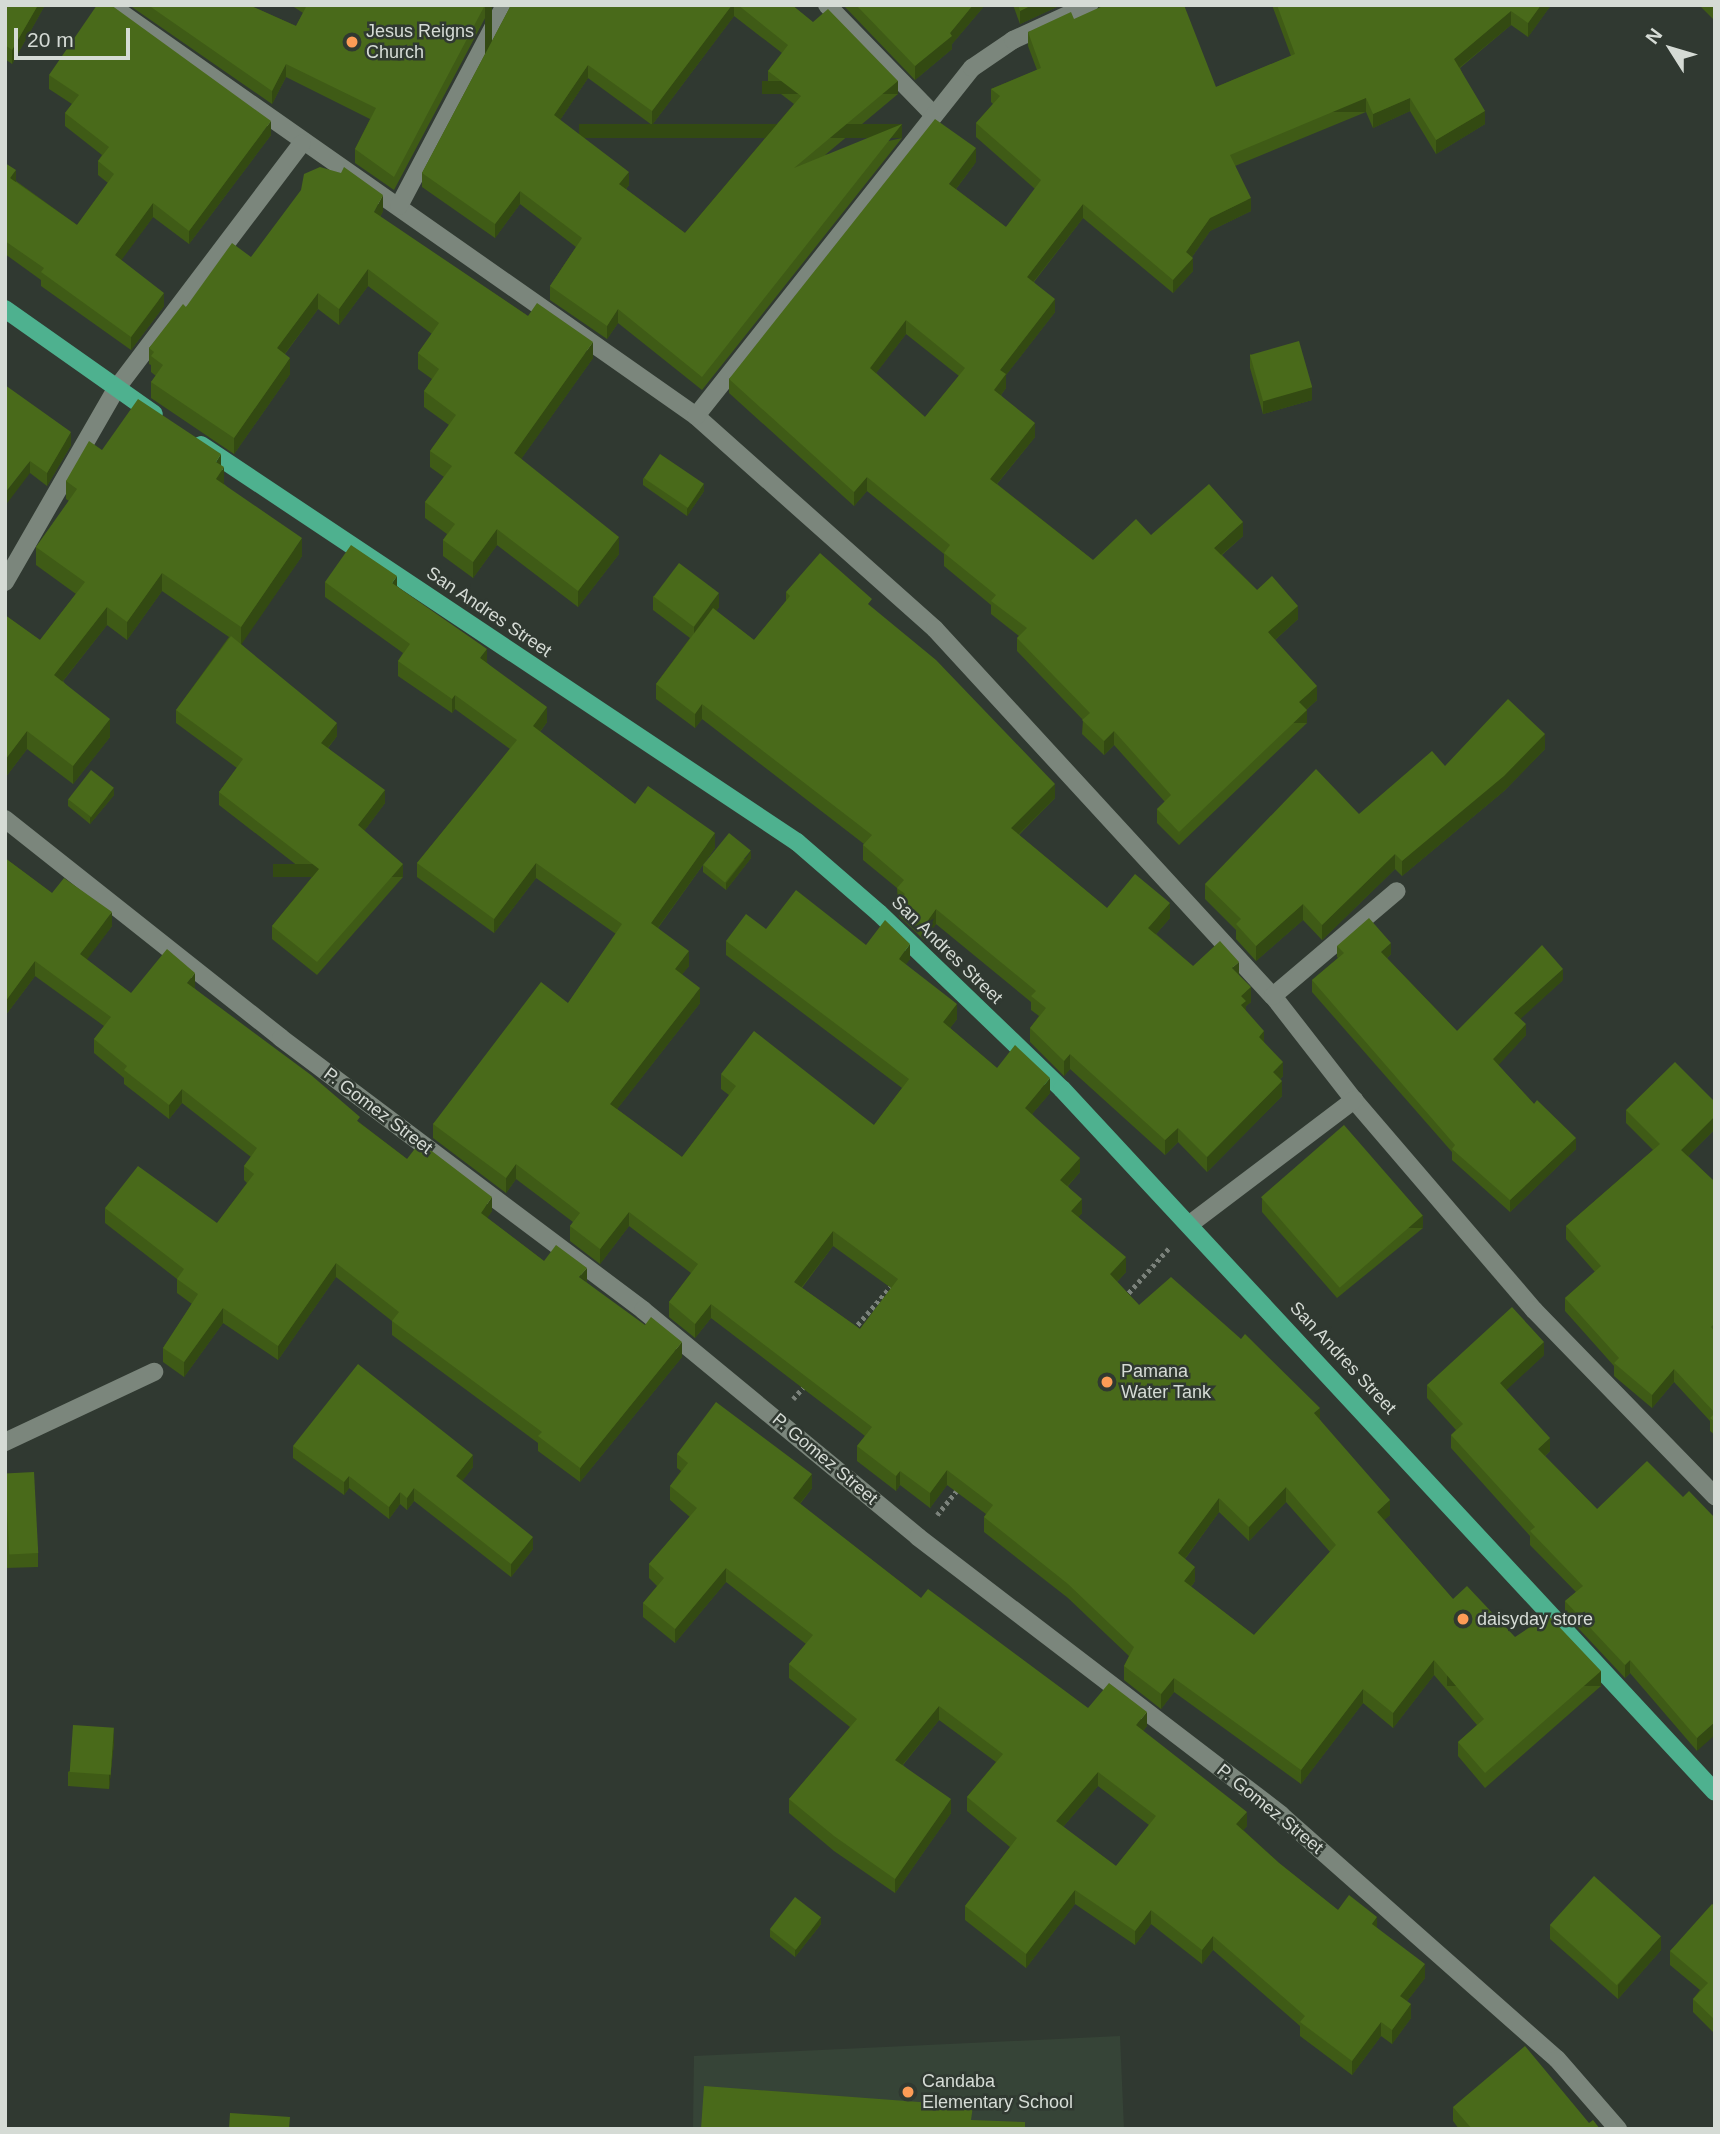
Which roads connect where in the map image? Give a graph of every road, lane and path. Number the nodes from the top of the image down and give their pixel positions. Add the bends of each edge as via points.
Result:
1 (110, 5) edge
2 (505, 5) edge
3 (827, 5) edge
4 (1089, 5) edge
5 (933, 115) junction
6 (302, 143) junction
7 (399, 206) junction
8 (5, 309) edge
9 (116, 389) junction
10 (696, 416) junction
11 (5, 582) edge
12 (5, 819) edge
13 (1397, 891) dead end
14 (1273, 996) junction
15 (1354, 1100) junction
16 (1190, 1224) junction
17 (902, 1274) edge
18 (1118, 1305) edge
19 (848, 1336) edge
20 (154, 1373) dead end
21 (812, 1377) edge
22 (777, 1418) junction
23 (5, 1442) edge
24 (960, 1486) edge
25 (1715, 1496) edge
26 (918, 1537) junction
27 (1715, 1792) edge
28 (1618, 2129) edge

1 - 6 street
2 - 7 street
3 - 5 street
4 - 5 street via 1013,40 982,61
5 - 10 street
6 - 7 street
6 - 9 street
7 - 10 street
8 - 9 main road, San Andres Street
9 - 11 street
9 - 16 main road, San Andres Street via 797,842 879,913 1062,1089
10 - 14 street via 936,629
12 - 22 street, P. Gomez Street via 281,1038 643,1310
13 - 14 street
14 - 15 street
15 - 16 street
15 - 25 street via 1534,1310
16 - 18 path
16 - 27 main road, San Andres Street
17 - 19 path
20 - 23 street
21 - 22 path
22 - 26 street, P. Gomez Street
24 - 26 path
26 - 28 street, P. Gomez Street via 1281,1815 1557,2059

